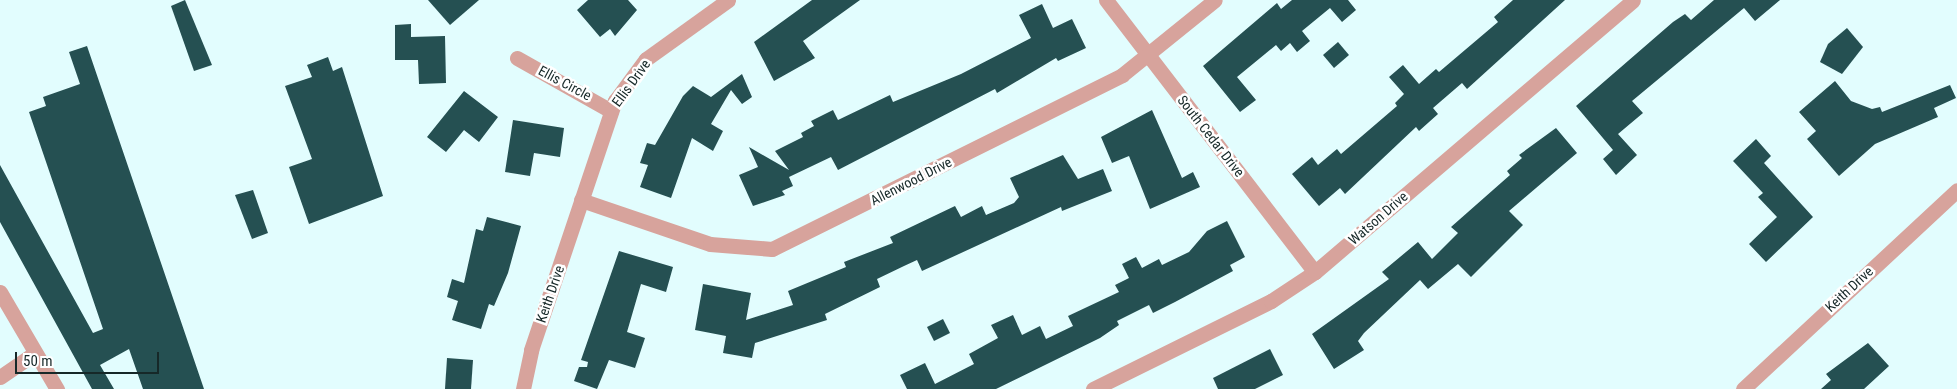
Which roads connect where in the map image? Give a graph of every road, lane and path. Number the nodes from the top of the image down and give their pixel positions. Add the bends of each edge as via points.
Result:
1 (728, 0) edge
2 (1106, 0) edge
3 (1215, 0) edge
4 (1633, 0) edge
5 (1149, 56) junction
6 (517, 58) dead end
7 (611, 111) junction
8 (1957, 190) edge
9 (581, 200) junction
10 (1315, 272) junction
11 (1, 297) edge
12 (35, 354) junction
13 (0, 377) edge
14 (57, 389) edge
15 (523, 389) edge
16 (1093, 389) edge
17 (1743, 389) edge

1 - 7 street, Ellis Drive via 646,59
2 - 5 street, South Cedar Drive
3 - 5 street, Allenwood Drive
4 - 10 street, Watson Drive
5 - 9 street, Allenwood Drive via 1122,75 772,249 710,244
5 - 10 street, South Cedar Drive
6 - 7 street, Ellis Circle
7 - 9 street, Ellis Drive
8 - 17 street, Keith Drive
9 - 15 street, Keith Drive via 531,350
10 - 16 street, Watson Drive via 1271,301
11 - 12 street
12 - 13 street
12 - 14 street

